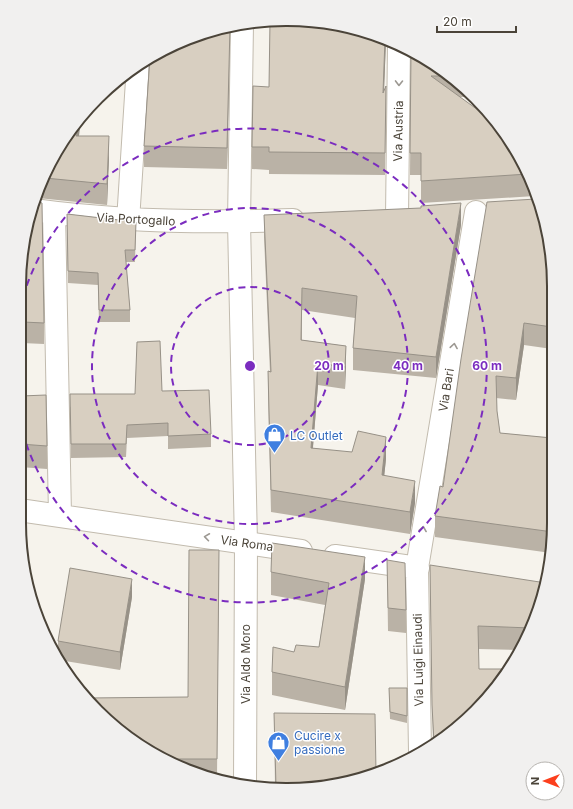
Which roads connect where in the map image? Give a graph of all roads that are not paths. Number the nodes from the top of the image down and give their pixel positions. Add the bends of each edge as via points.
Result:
1 (242, 30) edge
2 (399, 52) edge
3 (137, 73) edge
4 (38, 211) edge
5 (499, 211) edge
6 (476, 212) junction
7 (54, 213) junction
8 (452, 214) edge
9 (420, 216) edge
10 (397, 217) junction
11 (373, 218) edge
12 (310, 220) edge
13 (128, 221) junction
14 (239, 222) junction
15 (26, 511) edge
16 (60, 515) junction
17 (246, 543) junction
18 (417, 568) junction
19 (440, 571) edge
20 (420, 746) edge
21 (245, 780) edge

1 - 14 street, Via Aldo Moro
2 -> 10 street, Via Austria
3 - 13 street
4 - 7 street, Via Portogallo
5 - 6 street
6 - 8 street
18 -> 6 street, Via Bari
7 - 13 street, Via Portogallo
7 - 16 street
9 - 10 street
10 - 11 street
12 - 14 street, Via Portogallo
13 - 14 street, Via Portogallo
14 - 17 street, Via Aldo Moro
15 - 16 street, Via Roma
17 -> 16 street, Via Roma
17 - 18 street, Via Roma
17 - 21 street, Via Aldo Moro
18 - 19 street, Via Roma
18 - 20 street, Via Luigi Einaudi

